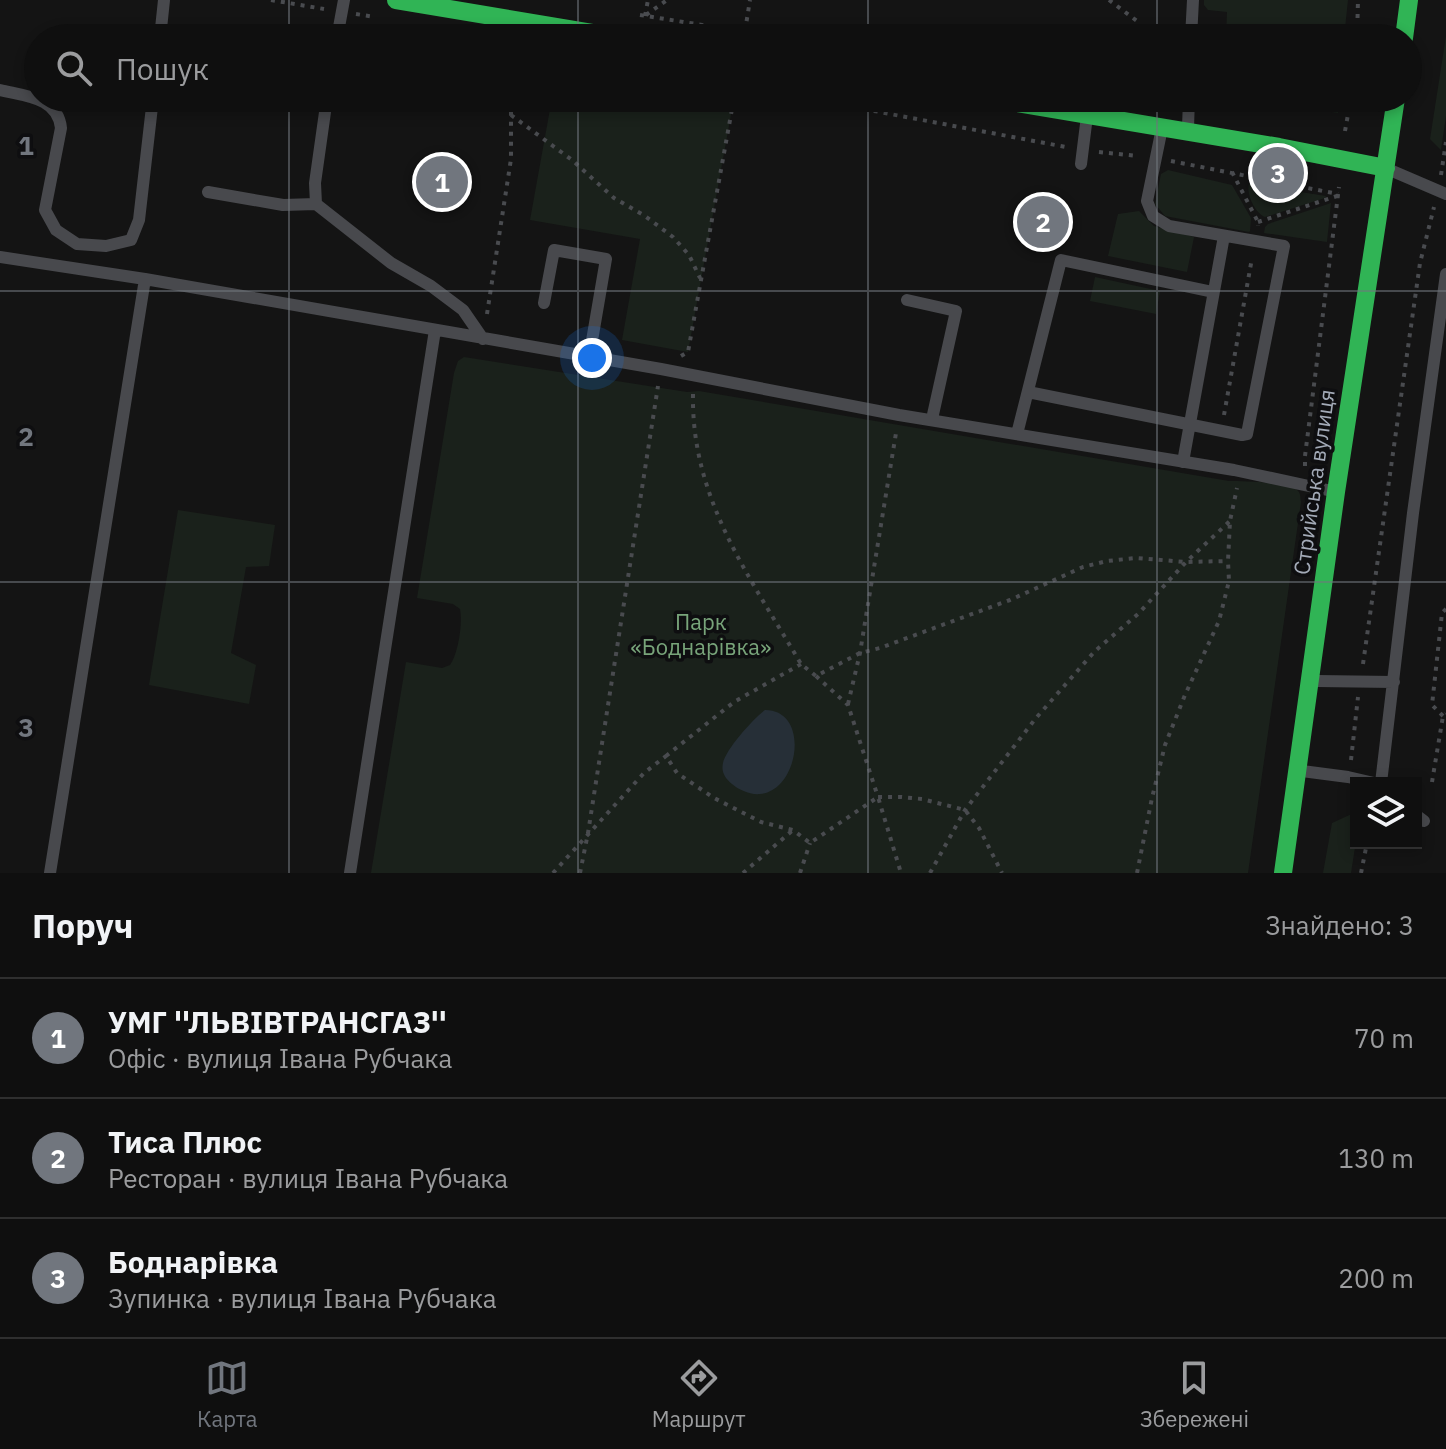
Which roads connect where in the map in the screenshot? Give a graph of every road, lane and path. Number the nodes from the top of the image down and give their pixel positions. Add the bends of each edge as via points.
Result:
1 (164, 0) edge
2 (344, 0) edge
3 (396, 0) edge
4 (648, 0) edge
5 (667, 0) edge
6 (750, 0) edge
7 (1109, 0) edge
8 (1193, 0) edge
9 (1358, 0) edge
10 (1409, 0) edge
11 (632, 13) dead end
12 (645, 16) junction
13 (161, 24) edge
14 (340, 24) edge
15 (539, 24) edge
16 (698, 24) edge
17 (746, 24) edge
18 (1138, 24) edge
19 (1192, 24) edge
20 (1357, 24) edge
21 (1406, 24) edge
22 (0, 90) edge
23 (24, 96) edge
24 (55, 112) edge
25 (151, 112) edge
26 (325, 112) edge
27 (731, 112) edge
28 (880, 112) edge
29 (1069, 112) edge
30 (1188, 112) edge
31 (1348, 112) edge
32 (1394, 112) edge
33 (511, 115) joint
34 (1087, 115) junction
35 (1162, 127) junction
36 (1187, 131) junction
37 (1344, 135) dead end
38 (1446, 142) edge
39 (1083, 150) junction
40 (1149, 157) dead end
41 (1164, 159) dead end
42 (1446, 159) edge
43 (1081, 164) dead end
44 (1386, 168) junction
45 (1232, 172) junction
46 (1339, 187) dead end
47 (208, 192) dead end
48 (1442, 192) edge
49 (1337, 195) junction
50 (316, 204) junction
51 (1258, 222) junction
52 (1224, 236) junction
53 (1255, 241) junction
54 (0, 257) edge
55 (1446, 274) edge
56 (145, 279) junction
57 (701, 280) junction
58 (1213, 292) junction
59 (907, 300) dead end
60 (544, 303) dead end
61 (435, 330) junction
62 (483, 339) junction
63 (589, 358) junction
64 (661, 369) junction
65 (693, 376) junction
66 (1028, 392) junction
67 (899, 415) junction
68 (932, 419) junction
69 (1189, 424) junction
70 (1017, 434) junction
71 (1183, 462) junction
72 (1234, 470) junction
73 (1305, 485) junction
74 (1336, 492) junction
75 (1230, 521) junction
76 (1228, 561) junction
77 (1186, 562) junction
78 (1446, 609) edge
79 (860, 653) junction
80 (801, 664) junction
81 (816, 676) junction
82 (1361, 680) junction
83 (1310, 681) junction
84 (1394, 682) junction
85 (848, 705) junction
86 (1445, 715) edge
87 (666, 756) junction
88 (1297, 771) junction
89 (1348, 777) joint
90 (1382, 777) edge
91 (1432, 782) dead end
92 (878, 797) junction
93 (965, 810) junction
94 (793, 830) junction
95 (588, 833) junction
96 (810, 843) junction
97 (1366, 849) edge
98 (50, 873) edge
99 (350, 873) edge
100 (553, 873) edge
101 (580, 873) edge
102 (743, 873) edge
103 (800, 873) edge
104 (901, 873) edge
105 (930, 873) edge
106 (1002, 873) edge
107 (1137, 873) edge
108 (1283, 873) edge
109 (1361, 873) edge

1 - 13 lane
2 - 14 lane
3 - 15 main road
4 - 12 path
5 - 12 path
6 - 17 path
7 - 18 path
8 - 19 lane
9 - 20 path
10 - 21 main road
11 - 12 path
12 - 16 path
22 - 23 lane
24 - 25 lane via 61,128 45,210 56,230 77,244 106,246 131,240 139,220
26 - 50 lane
27 - 57 path
28 - 39 path
29 - 34 main road
30 - 36 lane
31 - 37 path
32 - 44 main road, Стрийська вулиця
33 - 57 path via 614,198 673,237
33 - 62 path via 511,159
34 - 35 main road
34 - 39 lane
35 - 36 main road
35 - 52 lane via 1147,201 1153,216 1169,226
36 - 44 main road
38 - 42 path
39 - 40 path
39 - 43 lane
41 - 45 path
44 - 48 lane
44 - 74 main road, Стрийська вулиця
45 - 49 path
45 - 51 path
46 - 49 path
47 - 50 lane via 283,205
48 - 82 path via 1420,263
49 - 51 path
49 - 73 path
50 - 62 lane via 463,310
51 - 53 path
52 - 53 lane
52 - 58 lane
53 - 69 lane via 1284,246 1247,434
54 - 56 lane
55 - 84 lane
56 - 61 lane
56 - 98 lane
57 - 64 path via 688,352
58 - 66 lane via 1061,260
58 - 69 lane
59 - 68 lane via 956,311
60 - 63 lane via 554,250 606,259
61 - 62 lane
61 - 99 lane
62 - 63 lane
63 - 64 lane
64 - 65 lane
64 - 95 path
65 - 67 lane
65 - 80 path via 696,449 715,512
66 - 69 lane
66 - 70 lane
67 - 68 lane
67 - 79 path
68 - 70 lane
69 - 71 lane
70 - 71 lane
71 - 72 lane
72 - 73 lane
72 - 75 path via 1238,484
73 - 74 lane
74 - 83 main road, Стрийська вулиця
75 - 76 path
75 - 77 path
76 - 77 path
76 - 107 path via 1219,621 1165,745
77 - 79 path via 1136,558 1083,567 1010,600
77 - 93 path via 1085,662
78 - 86 path via 1432,705
79 - 81 path
79 - 85 path
80 - 81 path
80 - 87 path via 734,702
81 - 85 path
82 - 83 lane
82 - 84 lane
82 - 89 path
83 - 88 main road, Стрийська вулиця
84 - 90 lane
85 - 92 path
86 - 91 path
87 - 94 path via 677,773 714,798 761,822
87 - 95 path
88 - 89 lane
88 - 108 main road, Стрийська вулиця
92 - 93 path via 922,799
92 - 96 path
92 - 104 path
93 - 105 path
93 - 106 path
94 - 96 path
94 - 102 path
95 - 100 path
95 - 101 path
96 - 103 path
97 - 109 path

